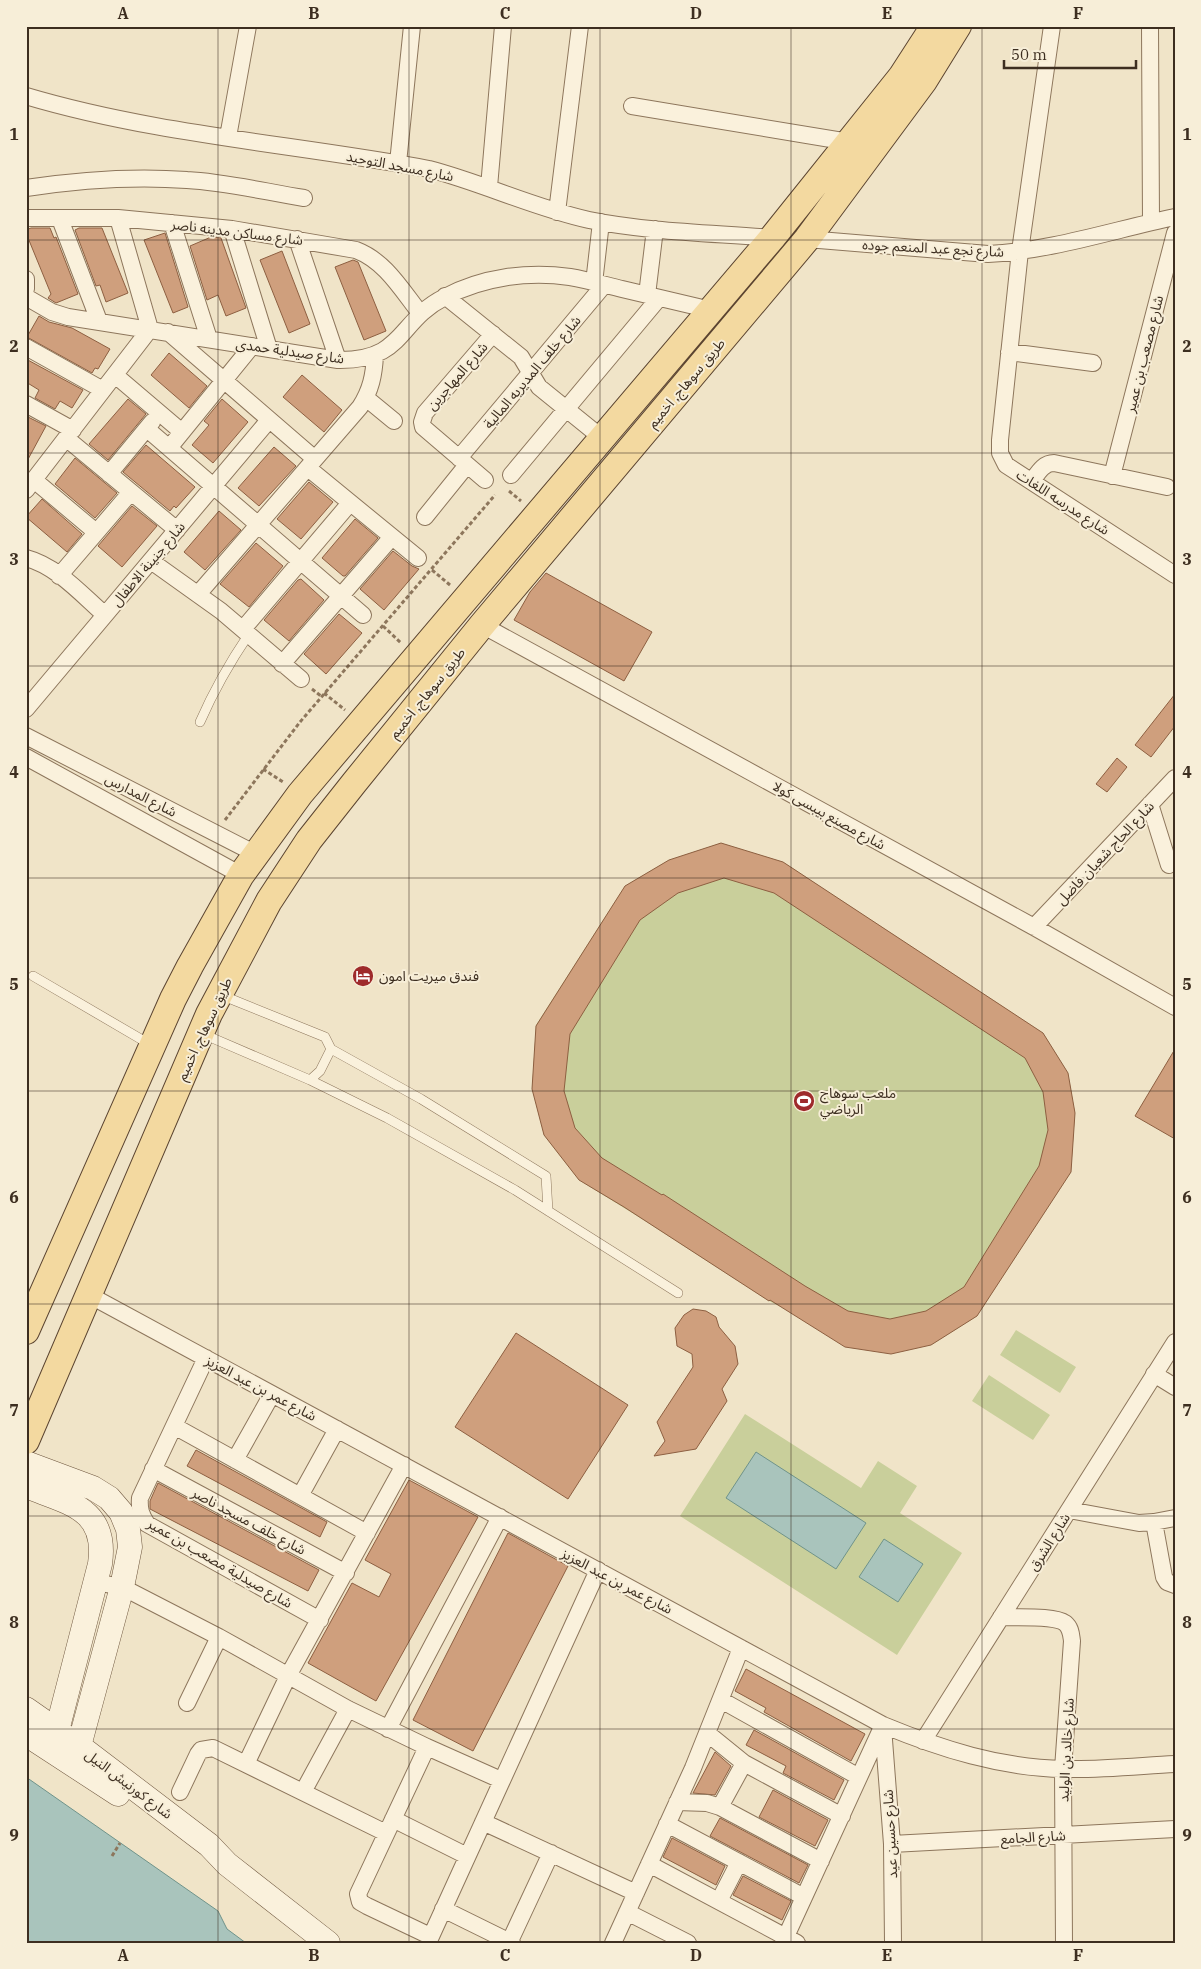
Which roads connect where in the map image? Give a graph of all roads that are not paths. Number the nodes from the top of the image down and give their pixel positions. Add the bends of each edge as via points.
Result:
1 (248, 26) edge
2 (412, 26) edge
3 (503, 26) edge
4 (580, 26) edge
5 (958, 26) edge
6 (1052, 26) edge
7 (1150, 26) edge
8 (927, 27) edge
9 (26, 96) edge
10 (632, 106) dead end
11 (228, 137) junction
12 (849, 142) junction
13 (398, 163) junction
14 (488, 187) junction
15 (26, 188) edge
16 (304, 198) dead end
17 (557, 212) junction
18 (26, 218) edge
19 (118, 218) junction
20 (1175, 218) edge
21 (60, 219) junction
22 (601, 222) junction
23 (1151, 222) junction
24 (172, 223) junction
25 (232, 229) junction
26 (655, 229) junction
27 (1175, 233) edge
28 (772, 238) junction
29 (297, 239) junction
30 (807, 239) junction
31 (1020, 251) junction
32 (26, 279) edge
33 (599, 284) junction
34 (26, 288) edge
35 (446, 296) junction
36 (26, 297) edge
37 (653, 297) junction
38 (711, 310) junction
39 (420, 313) junction
40 (99, 322) junction
41 (150, 330) junction
42 (168, 332) junction
43 (493, 334) junction
44 (209, 339) junction
45 (252, 346) junction
46 (26, 347) edge
47 (269, 349) junction
48 (1009, 352) junction
49 (375, 355) junction
50 (338, 360) junction
51 (1093, 363) dead end
52 (530, 373) junction
53 (115, 375) junction
54 (224, 382) junction
55 (104, 390) junction
56 (366, 398) junction
57 (26, 404) edge
58 (566, 409) junction
59 (160, 413) junction
60 (269, 420) junction
61 (394, 421) dead end
62 (146, 429) junction
63 (182, 432) junction
64 (70, 434) junction
65 (602, 438) junction
66 (169, 448) junction
67 (463, 462) junction
68 (311, 463) junction
69 (109, 474) junction
70 (511, 475) road end
71 (1112, 476) junction
72 (485, 480) dead end
73 (1032, 481) junction
74 (30, 485) edge
75 (213, 486) junction
76 (1167, 487) dead end
77 (131, 492) junction
78 (350, 503) junction
79 (425, 516) dead end
80 (258, 525) junction
81 (177, 530) junction
82 (96, 532) junction
83 (391, 538) junction
84 (26, 558) edge
85 (418, 558) road end
86 (151, 561) junction
87 (300, 561) junction
88 (1175, 575) edge
89 (60, 576) junction
90 (199, 593) junction
91 (341, 596) junction
92 (105, 615) junction
93 (363, 615) dead end
94 (482, 625) junction
95 (246, 631) junction
96 (282, 664) junction
97 (301, 679) dead end
98 (26, 708) edge
99 (200, 722) dead end
100 (26, 736) edge
101 (26, 757) edge
102 (1175, 778) edge
103 (1150, 804) junction
104 (256, 854) junction
105 (1169, 865) dead end
106 (242, 875) junction
107 (1034, 927) junction
108 (33, 976) dead end
109 (173, 999) junction
110 (1175, 1007) edge
111 (209, 1014) junction
112 (153, 1047) junction
113 (331, 1049) junction
114 (310, 1080) junction
115 (548, 1211) junction
116 (678, 1293) dead end
117 (89, 1295) junction
118 (26, 1331) edge
119 (1175, 1342) edge
120 (206, 1358) junction
121 (1154, 1374) junction
122 (1175, 1387) edge
123 (272, 1394) junction
124 (174, 1426) junction
125 (338, 1429) junction
126 (26, 1442) edge
127 (235, 1460) junction
128 (26, 1463) edge
129 (404, 1465) junction
130 (153, 1470) junction
131 (26, 1486) edge
132 (300, 1496) junction
133 (1069, 1510) junction
134 (500, 1517) junction
135 (1175, 1518) edge
136 (1154, 1522) junction
137 (368, 1533) junction
138 (598, 1570) junction
139 (346, 1572) junction
140 (95, 1582) junction
141 (1175, 1585) edge
142 (122, 1587) junction
143 (1002, 1617) junction
144 (320, 1620) junction
145 (219, 1637) junction
146 (741, 1648) junction
147 (288, 1676) junction
148 (721, 1700) junction
149 (187, 1703) dead end
150 (348, 1708) junction
151 (26, 1709) edge
152 (883, 1725) junction
153 (388, 1729) junction
154 (708, 1733) junction
155 (26, 1734) edge
156 (55, 1740) junction
157 (923, 1741) junction
158 (427, 1747) junction
159 (75, 1754) junction
160 (744, 1763) junction
161 (246, 1764) junction
162 (1174, 1768) edge
163 (1063, 1769) junction
164 (859, 1777) junction
165 (501, 1780) junction
166 (180, 1792) dead end
167 (303, 1792) junction
168 (678, 1802) junction
169 (720, 1807) junction
170 (842, 1816) junction
171 (483, 1822) junction
172 (668, 1824) junction
173 (389, 1826) junction
174 (1175, 1829) edge
175 (1064, 1836) junction
176 (892, 1844) junction
177 (552, 1853) junction
178 (468, 1856) junction
179 (739, 1862) junction
180 (821, 1862) junction
181 (649, 1864) junction
182 (636, 1893) junction
183 (804, 1897) junction
184 (719, 1901) junction
185 (443, 1909) junction
186 (627, 1912) junction
187 (429, 1940) edge
188 (789, 1941) edge
189 (511, 1942) edge
190 (328, 1943) edge
191 (613, 1943) edge
192 (688, 1943) edge
193 (893, 1943) edge
194 (1064, 1943) edge

1 - 11 street
2 - 13 street
3 - 14 street
4 - 17 street
5 - 30 main road, طريق سوهاج, اخميم via 924,80
6 - 31 street, شارع مدرسه اللغات
7 - 23 street
8 - 12 main road, طريق سوهاج, اخميم via 901,77
9 - 11 street, شارع مسجد التوحيد via 95,115
10 - 12 street
11 - 13 street, شارع مسجد التوحيد
12 - 28 main road, طريق سوهاج, اخميم
13 - 14 street, شارع مسجد التوحيد
14 - 17 street, شارع مسجد التوحيد
15 - 16 street via 128,178 188,180
17 - 22 street, شارع مسجد التوحيد
18 - 21 street, شارع مساكن مدينه ناصر
19 - 21 street, شارع مساكن مدينه ناصر
19 - 24 street, شارع مساكن مدينه ناصر
19 - 41 street
20 - 23 street, شارع نجع عبد المنعم جوده
21 - 40 street
22 - 26 street, شارع مسجد التوحيد
22 - 33 street
23 - 31 street, شارع نجع عبد المنعم جوده
24 - 25 street, شارع مساكن مدينه ناصر
24 - 44 street
25 - 29 street, شارع مساكن مدينه ناصر
25 - 47 street
26 - 28 street, شارع مسجد التوحيد
26 - 37 street
27 - 71 street, شارع مصعب بن عمير
28 - 38 main road, طريق سوهاج, اخميم
29 - 39 street, شارع مساكن مدينه ناصر via 367,254 385,269
29 - 50 street
30 - 31 street, شارع نجع عبد المنعم جوده via 988,254
30 - 94 main road, طريق سوهاج, اخميم
31 - 48 street, شارع مدرسه اللغات
32 - 34 street
33 - 35 street, شارع صيدلية حمدى via 539,274 476,284
33 - 37 street, شارع صيدلية حمدى
33 - 52 street, شارع خلف المديريه المالية
35 - 39 street, شارع صيدلية حمدى
35 - 43 street
36 - 40 street, شارع صيدلية حمدى via 52,312
37 - 38 street, شارع صيدلية حمدى
37 - 58 street
38 - 65 main road, طريق سوهاج, اخميم
39 - 49 street, شارع صيدلية حمدى via 398,340
40 - 41 street, شارع صيدلية حمدى
41 - 42 street, شارع صيدلية حمدى
41 - 53 street
42 - 44 street, شارع صيدلية حمدى
42 - 54 street
43 - 52 street via 522,357
43 - 67 street, شارع المهاجرين via 422,417 423,427
44 - 45 street, شارع صيدلية حمدى
45 - 47 street, شارع صيدلية حمدى
45 - 54 street
46 - 55 street
47 - 50 street, شارع صيدلية حمدى
48 - 51 street
48 - 73 street, شارع مدرسه اللغات via 1000,453 1006,465
49 - 50 street, شارع صيدلية حمدى via 357,360
49 - 56 street via 374,378
52 - 58 street via 539,386
52 - 67 street, شارع خلف المديريه المالية
53 - 55 street
53 - 59 street
54 - 60 street
54 - 63 street
55 - 64 street
56 - 61 street
56 - 68 street
57 - 64 street
58 - 65 street
58 - 70 street
59 - 62 street
59 - 63 street
60 - 68 street
60 - 75 street, شارع جنينة الاطفال
62 - 66 street
62 - 69 street
63 - 66 street
64 - 69 street
64 - 74 street
65 - 104 main road, طريق سوهاج, اخميم via 300,794
66 - 75 street
67 - 72 street, شارع المهاجرين
67 - 79 street, شارع خلف المديريه المالية
68 - 78 street
68 - 80 street
69 - 77 street
71 - 73 street via 1049,463
71 - 76 street
73 - 88 street, شارع مدرسه اللغات
74 - 82 street
75 - 80 street
75 - 81 street, شارع جنينة الاطفال
77 - 81 street
77 - 82 street
78 - 83 street
78 - 87 street
80 - 87 street
80 - 90 street
81 - 86 street, شارع جنينة الاطفال
82 - 89 street
83 - 85 street
83 - 91 street
84 - 89 street via 49,567
86 - 90 street
86 - 92 street, شارع جنينة الاطفال
87 - 91 street
87 - 95 street
89 - 92 street
90 - 95 street
91 - 93 street
91 - 96 street
92 - 98 street, شارع جنينة الاطفال
94 - 107 street, شارع مصنع بيبسى كولا
94 - 111 main road, طريق سوهاج, اخميم via 309,840 269,901
95 - 96 street
95 - 99 lane
96 - 97 street
100 - 104 street, شارع المدارس
101 - 106 street, شارع المدارس
102 - 103 street, شارع الحاج شعبان فاضل
103 - 105 street
103 - 107 street, شارع الحاج شعبان فاضل
104 - 106 main road, طريق سوهاج, اخميم
106 - 109 main road, طريق سوهاج, اخميم via 214,920
107 - 110 street, شارع مصنع بيبسى كولا
108 - 112 lane
109 - 111 main road
109 - 112 main road, طريق سوهاج, اخميم
111 - 113 lane via 325,1037
111 - 114 lane
111 - 117 main road, طريق سوهاج, اخميم
112 - 118 main road, طريق سوهاج, اخميم
113 - 114 lane via 320,1072
113 - 115 lane via 421,1099 546,1176
114 - 115 lane via 387,1118
115 - 116 lane
117 - 120 street, شارع عمر بن عبد العزيز
117 - 126 main road, طريق سوهاج, اخميم
119 - 121 street, شارع الشرق
120 - 123 street, شارع عمر بن عبد العزيز
120 - 124 street, شارع صيدلية مصعب بن عمير
121 - 122 street
121 - 133 street, شارع الشرق
123 - 125 street, شارع عمر بن عبد العزيز
123 - 127 street
124 - 127 street
124 - 130 street, شارع صيدلية مصعب بن عمير
125 - 129 street, شارع عمر بن عبد العزيز
125 - 132 street
127 - 132 street
128 - 142 main road via 93,1488 109,1498 121,1512 128,1528 130,1547
129 - 134 street, شارع عمر بن عبد العزيز
129 - 137 street
130 - 139 street, شارع خلف مسجد ناصر
130 - 144 street, شارع صيدلية مصعب بن عمير via 140,1498 139,1508 147,1524
131 - 140 main road via 82,1510 93,1520 100,1534 102,1549
132 - 137 street
133 - 136 street via 1139,1523
133 - 143 street, شارع الشرق
134 - 138 street, شارع عمر بن عبد العزيز
134 - 153 street
135 - 136 street
136 - 141 street via 1164,1577
137 - 139 street
138 - 146 street, شارع عمر بن عبد العزيز
138 - 165 street
139 - 144 street
140 - 142 street
140 - 156 main road
142 - 145 street
142 - 159 main road
143 - 157 street, شارع الشرق
143 - 163 street, شارع خالد بن الوليد via 1055,1620 1064,1623 1071,1631
144 - 147 street
145 - 147 street
145 - 149 street
146 - 148 street
146 - 152 street, شارع عمر بن عبد العزيز
147 - 150 street
147 - 161 street
148 - 154 street
148 - 164 street
150 - 153 street
150 - 167 street
151 - 156 main road, شارع كورنيش النيل
152 - 157 street, شارع عمر بن عبد العزيز
152 - 164 street
152 - 176 street, شارع حسين عيد
153 - 158 street
154 - 160 street
154 - 168 street
155 - 156 main road, شارع كورنيش النيل
156 - 159 main road, شارع كورنيش النيل
157 - 163 street, شارع عمر بن عبد العزيز via 980,1758
158 - 165 street
158 - 173 street
159 - 190 main road, شارع كورنيش النيل via 203,1852 227,1864
160 - 169 street
160 - 170 street
161 - 166 street via 207,1747 198,1754
161 - 167 street
162 - 163 street, شارع عمر بن عبد العزيز
163 - 175 street, شارع خالد بن الوليد
164 - 170 street
165 - 171 street
167 - 173 street
168 - 169 street
168 - 172 street
169 - 180 street
170 - 180 street
171 - 177 street
171 - 178 street
172 - 179 street
172 - 181 street
173 - 178 street
173 - 187 street via 360,1886 360,1902
174 - 175 street, شارع الجامع
175 - 176 street, شارع الجامع
175 - 194 street, شارع خالد بن الوليد
176 - 193 street, شارع حسين عيد
177 - 182 street
177 - 189 street
178 - 185 street
179 - 183 street
179 - 184 street
180 - 183 street
181 - 182 street
181 - 184 street
182 - 186 street
183 - 188 street
184 - 188 street
185 - 187 street
185 - 189 street
186 - 191 street
186 - 192 street

